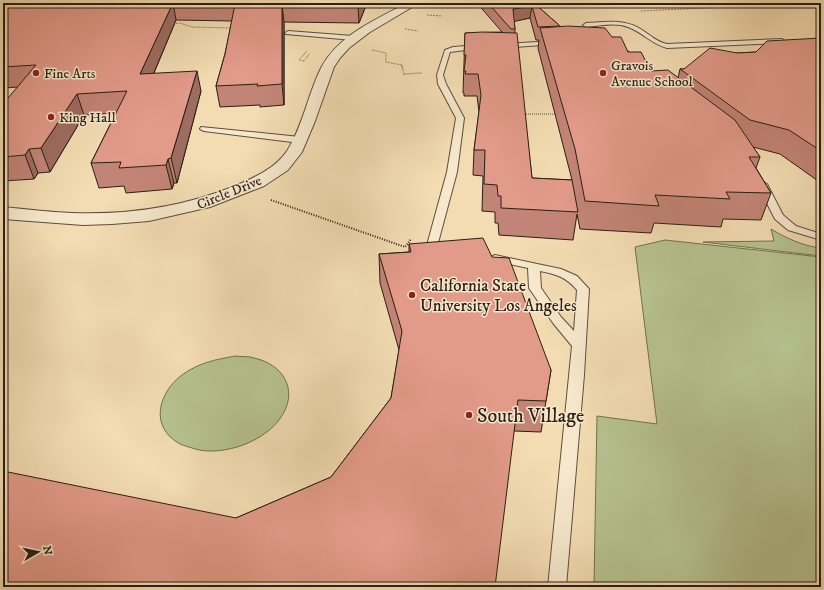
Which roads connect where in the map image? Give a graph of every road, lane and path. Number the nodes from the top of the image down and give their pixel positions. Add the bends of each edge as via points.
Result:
1 (545, 3) edge
2 (810, 3) edge
3 (408, 4) edge
4 (550, 5) dead end
5 (636, 11) dead end
6 (173, 24) dead end
7 (586, 25) edge
8 (237, 28) edge
9 (288, 33) dead end
10 (353, 38) junction
11 (793, 40) edge
12 (561, 43) edge
13 (372, 46) dead end
14 (424, 73) dead end
15 (522, 114) edge
16 (562, 114) edge
17 (204, 129) dead end
18 (300, 140) junction
19 (757, 175) edge
20 (266, 198) dead end
21 (3, 213) edge
22 (821, 237) edge
23 (411, 239) dead end
24 (453, 249) edge
25 (482, 256) edge
26 (534, 266) junction
27 (579, 345) junction
28 (556, 587) edge

1 - 4 path
2 - 5 path
3 - 10 street, Circle Drive
6 - 8 path
7 - 11 lane via 624,23 635,27 660,45 667,46
9 - 10 lane
10 - 18 street, Circle Drive via 328,67
12 - 24 lane via 447,51 440,75 460,118 452,172 432,245
13 - 14 path via 372,50 386,53 386,62 402,65 404,74
15 - 16 path
17 - 18 lane
18 - 21 street, Circle Drive via 287,162 268,176 219,199 188,208 126,218 92,219
19 - 22 lane via 779,217 792,228
20 - 23 path via 404,247
25 - 26 lane
26 - 27 lane via 535,288 557,320
26 - 27 lane via 573,278 583,289
27 - 28 lane

